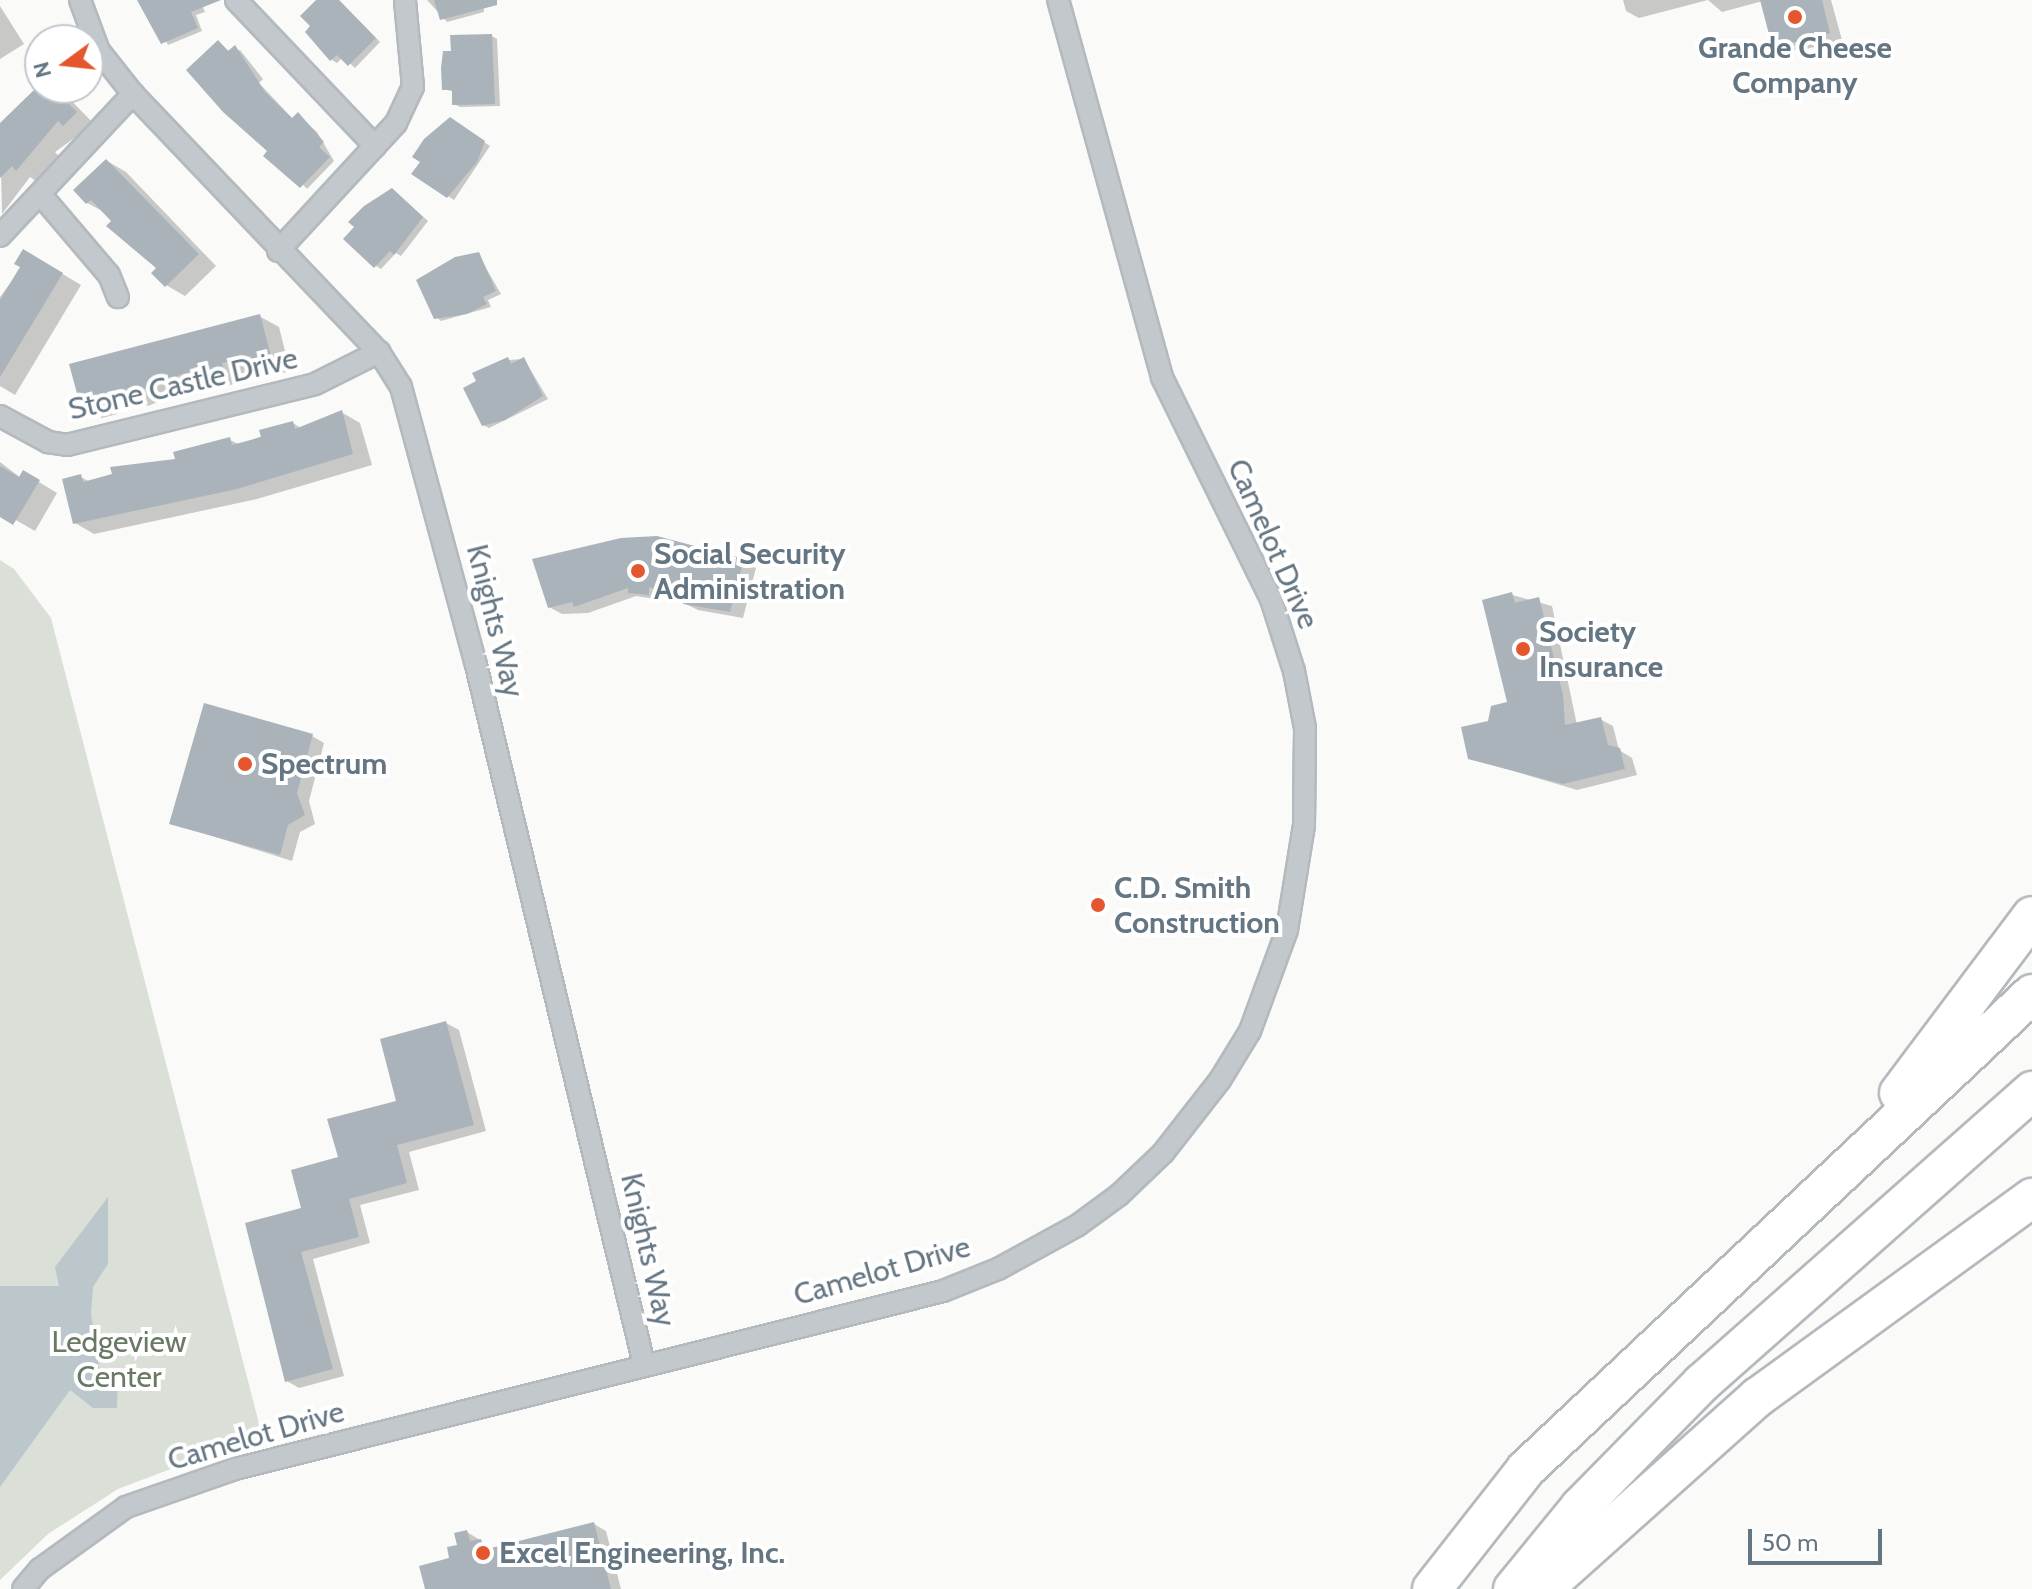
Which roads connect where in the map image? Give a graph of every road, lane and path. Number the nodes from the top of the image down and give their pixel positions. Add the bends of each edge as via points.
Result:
1 (80, 0) edge
2 (236, 0) edge
3 (405, 0) edge
4 (1058, 0) edge
5 (133, 94) junction
6 (375, 146) junction
7 (40, 194) junction
8 (0, 236) edge
9 (278, 251) junction
10 (118, 297) dead end
11 (379, 352) junction
12 (0, 416) edge
13 (2032, 916) edge
14 (2032, 994) edge
15 (2032, 1091) edge
16 (2032, 1198) edge
17 (1664, 1339) junction
18 (644, 1364) junction
19 (23, 1589) edge
20 (1432, 1589) edge
21 (1513, 1589) edge
22 (1543, 1589) edge

1 - 5 street, Knights Way via 99,51
2 - 6 street
3 - 6 street via 413,87 396,123
4 - 18 street, Camelot Drive via 1162,377 1262,578 1294,671 1305,728 1305,811 1296,891 1278,962 1250,1031 1193,1118 1119,1195 1078,1225 998,1269 943,1291
5 - 7 street
5 - 9 street, Knights Way
6 - 9 street
7 - 8 street
7 - 10 street via 109,275
9 - 11 street, Knights Way
11 - 12 street, Stone Castle Drive via 315,384 67,445 48,442
11 - 18 street, Knights Way via 413,418
13 - 17 highway via 1892,1103
14 - 17 highway
15 - 21 highway via 1702,1383 1580,1507
16 - 22 highway via 1758,1397
17 - 20 highway via 1526,1469
18 - 19 street, Camelot Drive via 235,1469 126,1507 40,1569

